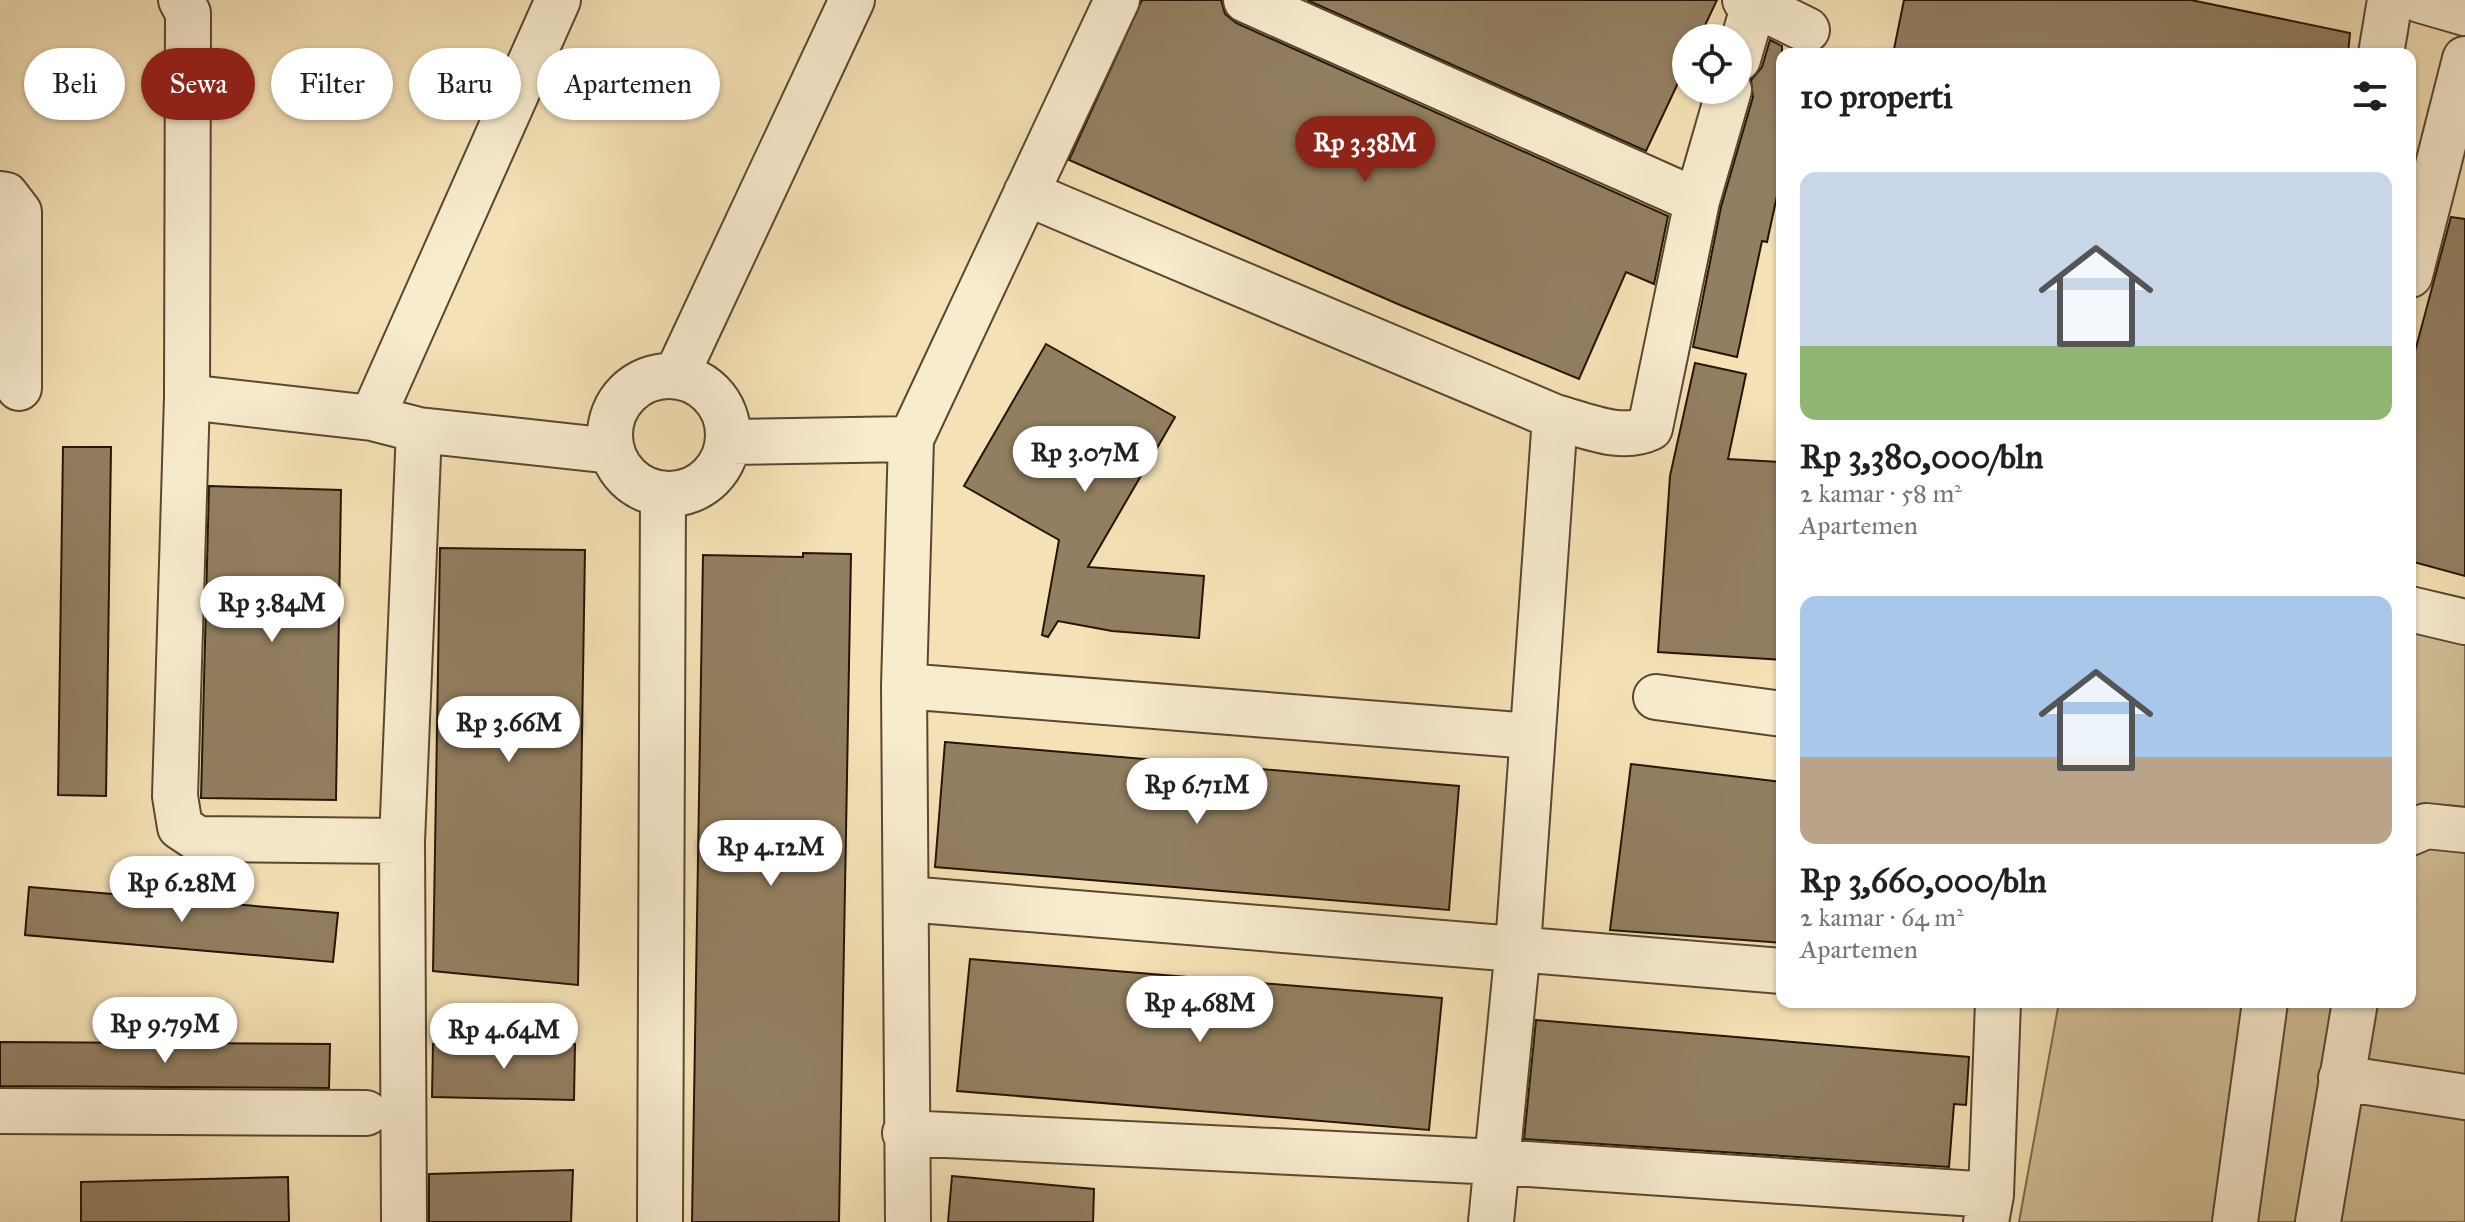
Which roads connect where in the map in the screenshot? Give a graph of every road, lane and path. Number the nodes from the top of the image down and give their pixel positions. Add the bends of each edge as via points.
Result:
1 (181, 0) edge
2 (558, 0) edge
3 (852, 0) edge
4 (1117, 0) edge
5 (1246, 0) edge
6 (2390, 0) edge
7 (1749, 2) edge
8 (1745, 24) edge
9 (1807, 30) dead end
10 (2382, 48) edge
11 (2465, 59) edge
12 (1725, 104) edge
13 (1026, 193) junction
14 (0, 194) edge
15 (1697, 201) junction
16 (2416, 251) edge
17 (676, 376) junction
18 (19, 388) dead end
19 (187, 397) junction
20 (1555, 417) junction
21 (372, 418) junction
22 (419, 430) junction
23 (911, 439) junction
24 (729, 442) junction
25 (612, 451) junction
26 (663, 494) junction
27 (2416, 610) edge
28 (2465, 622) edge
29 (904, 686) junction
30 (1656, 697) dead end
31 (1776, 713) edge
32 (1530, 736) junction
33 (2416, 830) edge
34 (2465, 830) edge
35 (402, 841) junction
36 (907, 899) junction
37 (1518, 947) junction
38 (1776, 970) edge
39 (1998, 1008) edge
40 (2264, 1008) edge
41 (2354, 1008) edge
42 (2341, 1078) junction
43 (2465, 1097) edge
44 (0, 1111) edge
45 (366, 1113) dead end
46 (905, 1133) junction
47 (1497, 1162) junction
48 (1989, 1208) edge
49 (404, 1222) edge
50 (660, 1222) edge
51 (908, 1222) edge
52 (1491, 1222) edge
53 (2235, 1222) edge
54 (2318, 1222) edge

1 - 19 street via 188,13
2 - 21 street
3 - 17 street
4 - 13 street
5 - 15 street
6 - 10 street
7 - 8 street
7 - 9 street
11 - 16 street
12 - 15 street
13 - 20 street
13 - 23 street
14 - 18 street via 19,212
15 - 20 street via 1650,428 1625,435
17 - 24 street via 699,383 717,397 727,418
17 - 25 street via 653,378 632,388 617,406 610,428
19 - 21 street
19 - 35 street via 175,796 180,827 198,839
20 - 32 street
21 - 22 street
22 - 25 street
22 - 35 street
23 - 24 street
23 - 29 street
24 - 26 street via 722,463 707,481
25 - 26 street via 622,472 640,487
26 - 50 street
27 - 28 street
29 - 32 street
29 - 36 street
30 - 31 street
32 - 37 street
33 - 34 street via 2426,826
35 - 49 street
36 - 37 street
36 - 46 street
37 - 38 street
37 - 47 street
39 - 48 street
40 - 53 street
41 - 42 street
42 - 43 street
42 - 54 street
44 - 45 street
46 - 47 street
46 - 51 street
47 - 48 street
47 - 52 street

